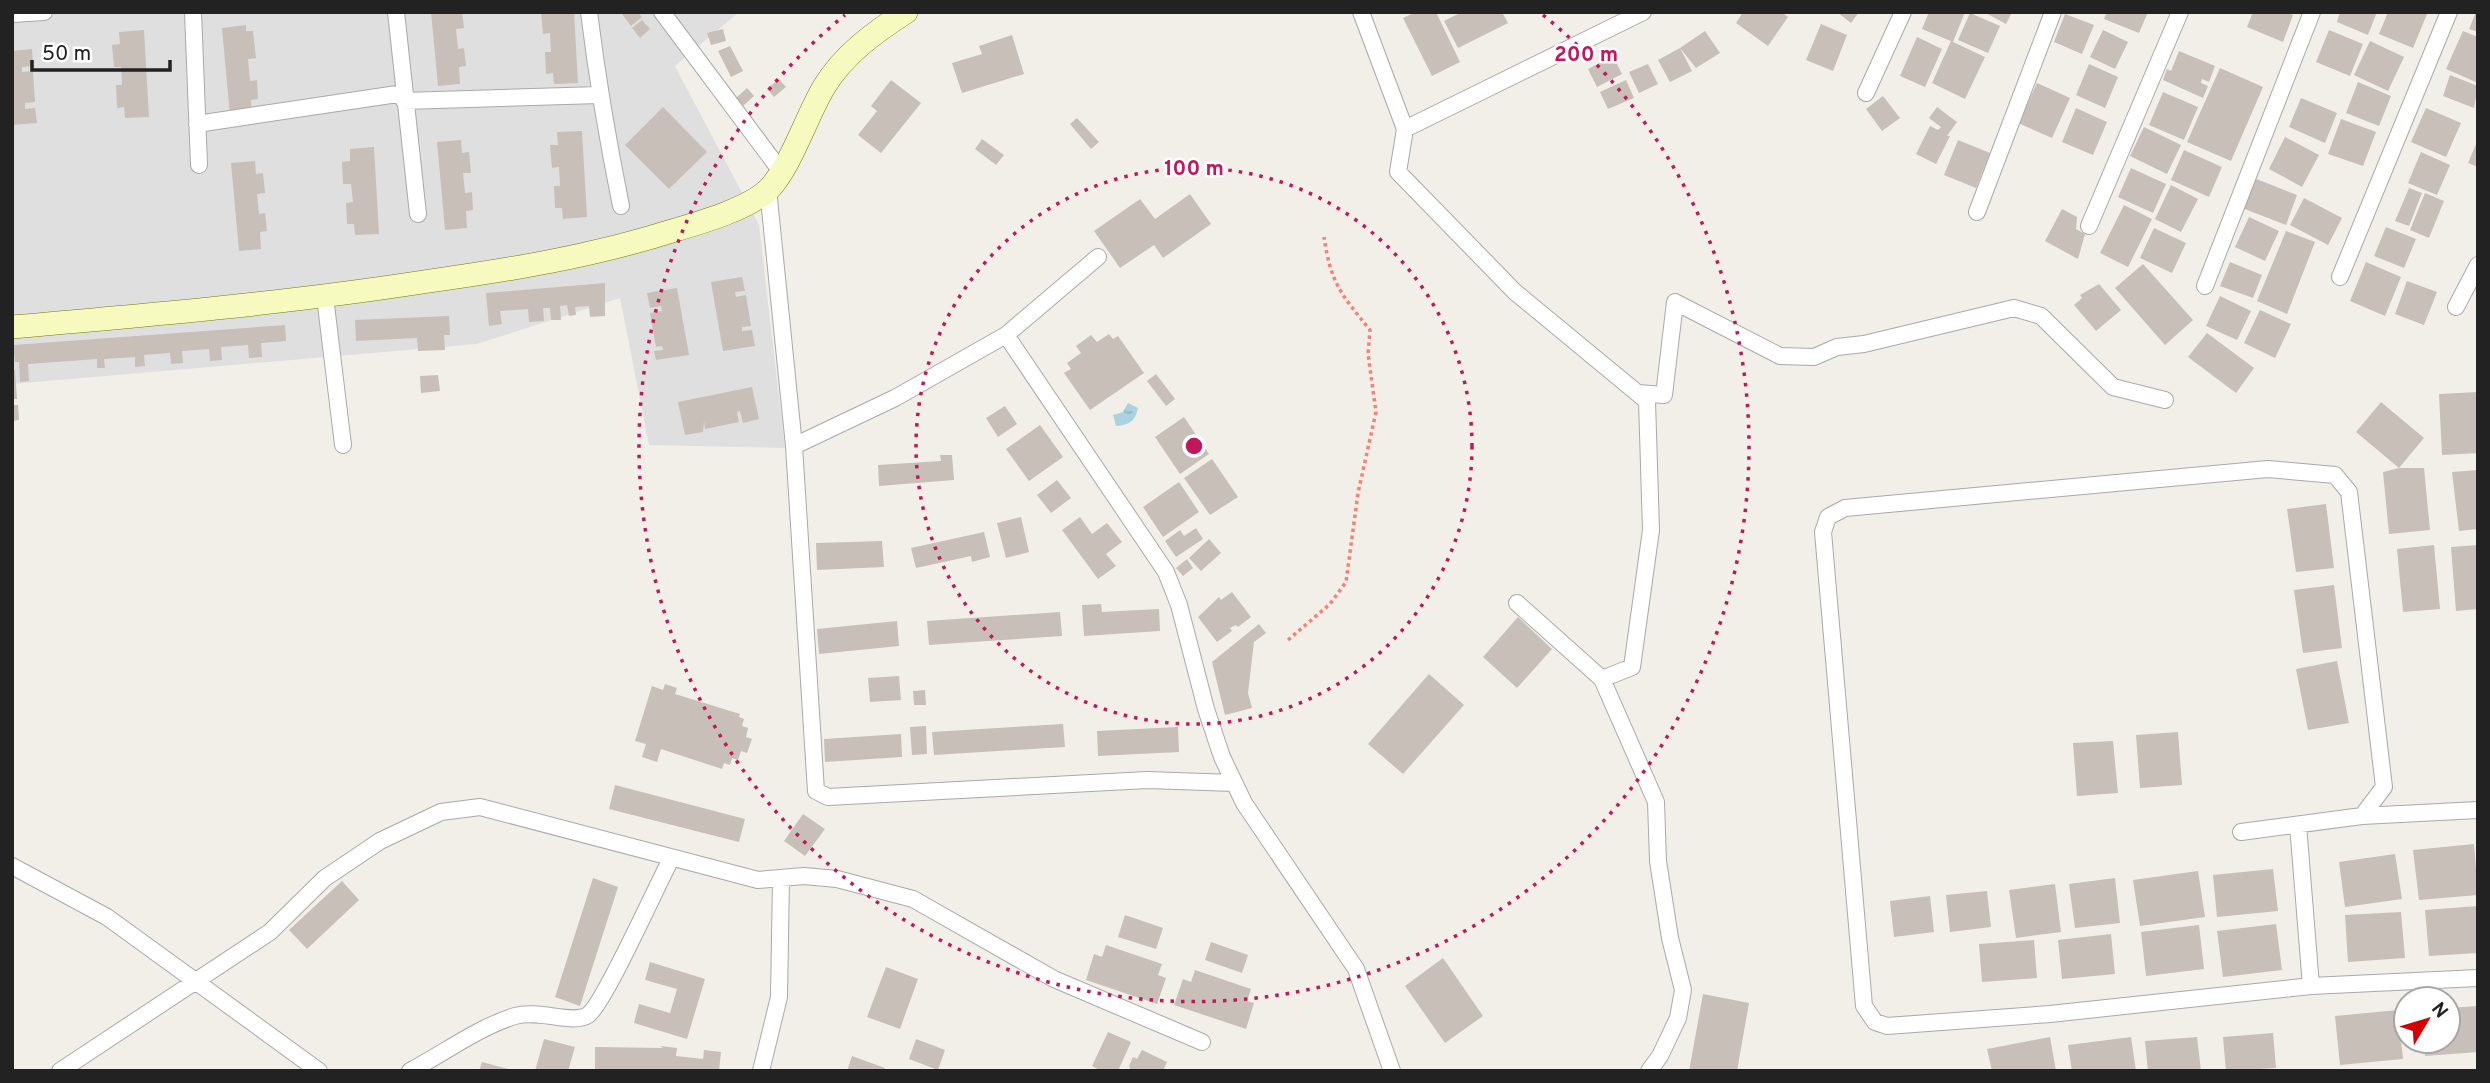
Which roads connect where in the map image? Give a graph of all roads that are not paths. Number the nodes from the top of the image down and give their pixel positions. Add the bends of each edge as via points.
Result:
1 (44, 12) edge
2 (193, 12) edge
3 (396, 12) edge
4 (589, 12) edge
5 (662, 12) edge
6 (906, 12) edge
7 (1361, 12) edge
8 (1643, 12) edge
9 (1903, 12) edge
10 (2053, 12) edge
11 (2180, 12) edge
12 (2312, 12) edge
13 (2449, 12) edge
14 (12, 14) edge
15 (1866, 93) dead end
16 (599, 95) junction
17 (404, 97) junction
18 (197, 124) junction
19 (1405, 129) junction
20 (199, 165) dead end
21 (774, 180) junction
22 (621, 206) dead end
23 (1977, 212) dead end
24 (418, 214) dead end
25 (2089, 226) dead end
26 (1098, 257) dead end
27 (2478, 265) edge
28 (2340, 277) dead end
29 (2205, 286) dead end
30 (325, 297) junction
31 (2456, 307) dead end
32 (12, 327) edge
33 (1006, 335) junction
34 (1638, 393) junction
35 (2165, 400) dead end
36 (343, 445) dead end
37 (794, 446) junction
38 (1517, 603) dead end
39 (1602, 679) junction
40 (1234, 783) junction
41 (2478, 810) edge
42 (2362, 816) junction
43 (2298, 825) junction
44 (2241, 832) dead end
45 (671, 859) junction
46 (12, 866) edge
47 (781, 879) junction
48 (2478, 978) edge
49 (196, 981) junction
50 (2311, 986) junction
51 (1202, 1042) dead end
52 (60, 1071) edge
53 (319, 1071) edge
54 (411, 1071) edge
55 (761, 1071) edge
56 (1392, 1071) edge
57 (1649, 1071) edge

1 - 14 street
2 - 18 street
3 - 17 street
4 - 16 street
5 - 21 street
6 - 21 main road via 845,59 824,86
7 - 19 street
8 - 19 street
9 - 15 street
10 - 23 street
11 - 25 street
12 - 29 street
13 - 28 street
16 - 17 street
16 - 22 street
17 - 18 street
17 - 24 street
18 - 20 street
19 - 34 street via 1398,172 1516,292
21 - 30 main road via 729,212 623,246 532,266
21 - 37 street
26 - 33 street
27 - 31 street
30 - 32 main road
30 - 36 street
33 - 37 street via 895,398
33 - 40 street via 1166,572 1206,709
34 - 35 street via 1664,394 1675,302 1780,356 1814,357 1837,347 2014,308 2041,316 2113,387
34 - 39 street via 1647,401 1651,530 1632,667
37 - 40 street via 816,791 828,797 1147,780
38 - 39 street
39 - 57 street via 1656,802 1658,861 1684,990 1678,1018
40 - 56 street via 1356,969
41 - 42 street
42 - 43 street
42 - 50 street via 2384,787 2349,492 2335,475 2268,469 1845,508 1828,517 1823,532 1849,852 1864,1006 1875,1022 1887,1026 1969,1021
43 - 44 street
43 - 50 street
45 - 47 street via 758,880
45 - 49 street via 480,807 441,812 380,841 325,878 270,932
45 - 54 street via 602,1002 587,1016 564,1019 538,1012 515,1016
46 - 49 street via 107,917
47 - 51 street via 837,879 913,900 1054,979
47 - 55 street via 779,997
48 - 50 street
49 - 52 street
49 - 53 street

